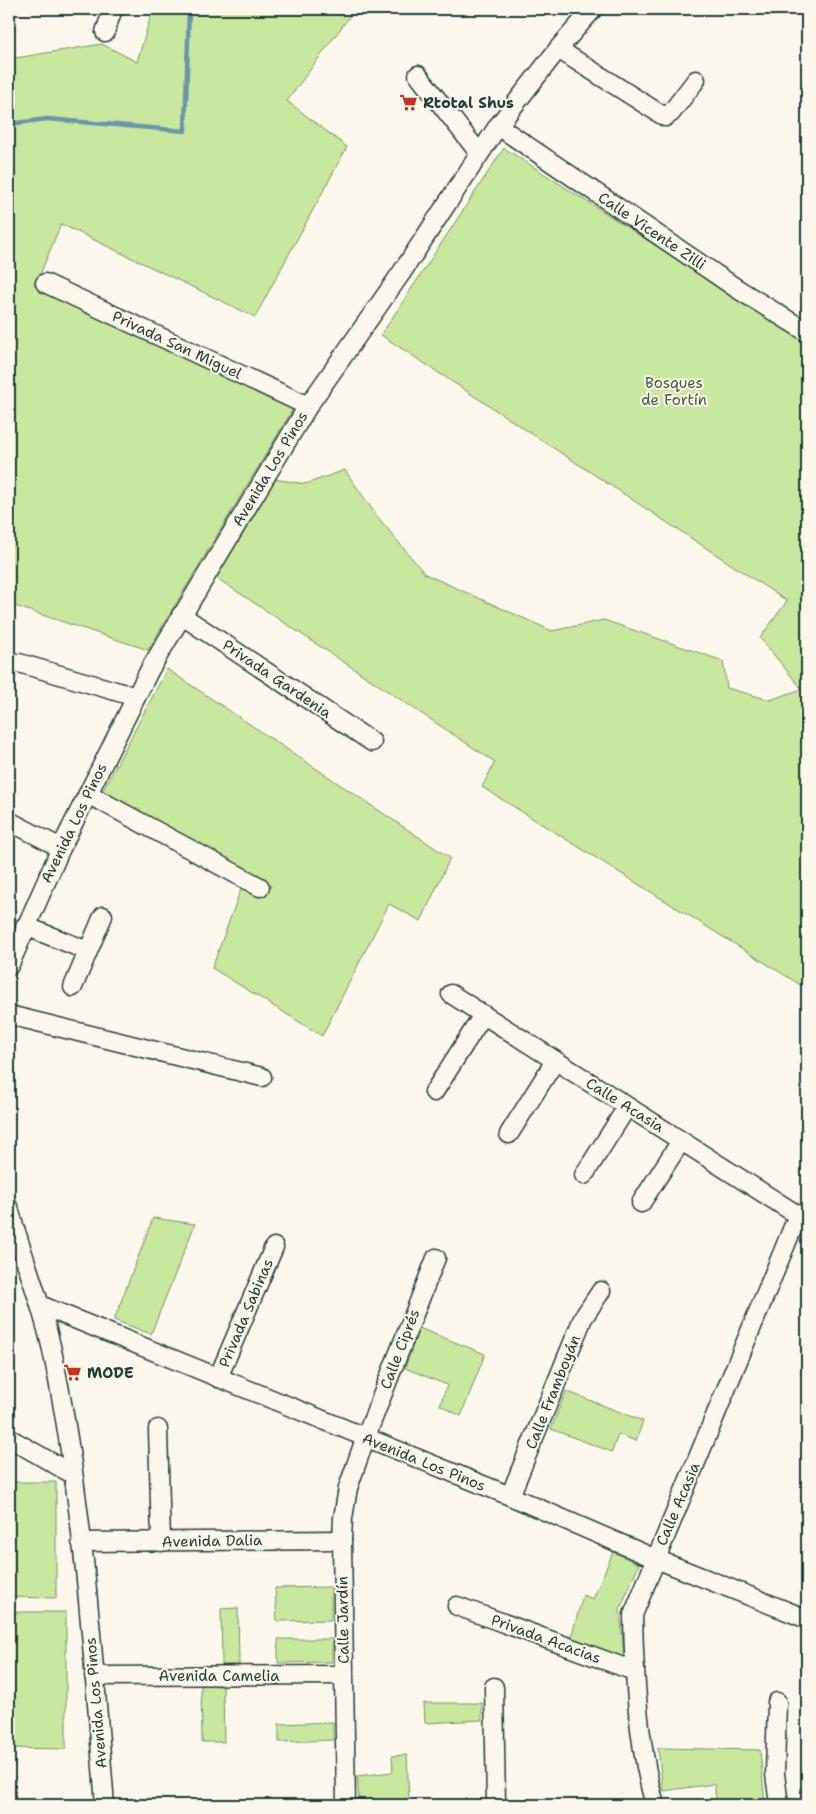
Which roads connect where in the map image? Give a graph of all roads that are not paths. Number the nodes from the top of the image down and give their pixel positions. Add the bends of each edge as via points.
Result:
1 (113, 9) edge
2 (593, 9) edge
3 (105, 32) dead end
4 (558, 49) junction
5 (418, 75) dead end
6 (696, 80) dead end
7 (498, 126) junction
8 (479, 153) junction
9 (45, 283) dead end
10 (807, 332) edge
11 (308, 406) junction
12 (181, 615) junction
13 (19, 663) dead end
14 (136, 697) junction
15 (372, 742) dead end
16 (88, 794) junction
17 (9, 821) edge
18 (61, 848) junction
19 (260, 887) dead end
20 (103, 916) dead end
21 (25, 926) junction
22 (13, 945) edge
23 (88, 951) junction
24 (9, 966) edge
25 (72, 987) dead end
26 (451, 994) dead end
27 (9, 1015) edge
28 (483, 1015) junction
29 (555, 1061) junction
30 (262, 1077) dead end
31 (434, 1092) dead end
32 (627, 1107) junction
33 (509, 1134) dead end
34 (681, 1141) junction
35 (584, 1175) dead end
36 (641, 1203) dead end
37 (9, 1208) edge
38 (803, 1218) edge
39 (12, 1231) edge
40 (274, 1247) dead end
41 (436, 1258) dead end
42 (601, 1291) dead end
43 (40, 1304) junction
44 (218, 1378) junction
45 (158, 1429) dead end
46 (9, 1438) edge
47 (365, 1439) junction
48 (72, 1474) junction
49 (510, 1496) junction
50 (342, 1540) junction
51 (81, 1542) junction
52 (161, 1542) junction
53 (656, 1559) junction
54 (457, 1606) dead end
55 (805, 1613) edge
56 (634, 1671) junction
57 (343, 1674) junction
58 (94, 1676) junction
59 (494, 1687) dead end
60 (777, 1702) dead end
61 (105, 1805) edge
62 (346, 1805) edge
63 (496, 1805) edge
64 (655, 1805) edge
65 (778, 1805) edge

1 - 3 street
2 - 4 street, Avenida Los Pinos
4 - 6 street via 665,117
4 - 7 street, Avenida Los Pinos
5 - 8 street
7 - 8 street, Avenida Los Pinos
7 - 10 street, Calle Vicente Zilli via 736,288
8 - 11 street, Avenida Los Pinos via 402,272
9 - 11 street, Privada San Miguel
11 - 12 street, Avenida Los Pinos
12 - 14 street, Avenida Los Pinos
12 - 15 street, Privada Gardenia
13 - 14 street
14 - 16 street, Avenida Los Pinos
16 - 18 street, Avenida Los Pinos
16 - 19 street
17 - 18 street
18 - 21 street, Avenida Los Pinos
20 - 23 street
21 - 22 street, Avenida Los Pinos
21 - 23 street
22 - 24 street, Avenida Los Pinos
23 - 25 street
26 - 28 street, Calle Acasia
27 - 30 street
28 - 29 street, Calle Acasia
28 - 31 street
29 - 32 street, Calle Acasia
29 - 33 street
32 - 34 street, Calle Acasia
32 - 35 street
34 - 36 street
34 - 38 street, Calle Acasia
37 - 39 street, Avenida Los Pinos
38 - 53 street, Calle Acasia
39 - 43 street, Avenida Los Pinos
40 - 44 street, Privada Sabinas
41 - 47 street, Calle Ciprés
42 - 49 street, Calle Framboyán via 583,1318
43 - 44 street, Avenida Los Pinos
43 - 48 street, Avenida Los Pinos via 54,1360
44 - 47 street, Avenida Los Pinos
45 - 52 street
46 - 48 street
47 - 49 street, Avenida Los Pinos
47 - 50 street, Calle Jardín via 345,1500
48 - 51 street, Avenida Los Pinos
49 - 53 street, Avenida Los Pinos
50 - 52 street, Avenida Dalia
50 - 57 street, Calle Jardín
51 - 52 street, Avenida Dalia
51 - 58 street, Avenida Los Pinos
53 - 55 street, Avenida Los Pinos
53 - 56 street, Calle Acasia via 633,1615
54 - 56 street, Privada Acacias
56 - 64 street, Calle Acasia via 649,1784
57 - 58 street, Avenida Camelia
57 - 62 street, Calle Jardín
58 - 61 street, Avenida Los Pinos
59 - 63 street
60 - 65 street via 775,1774

